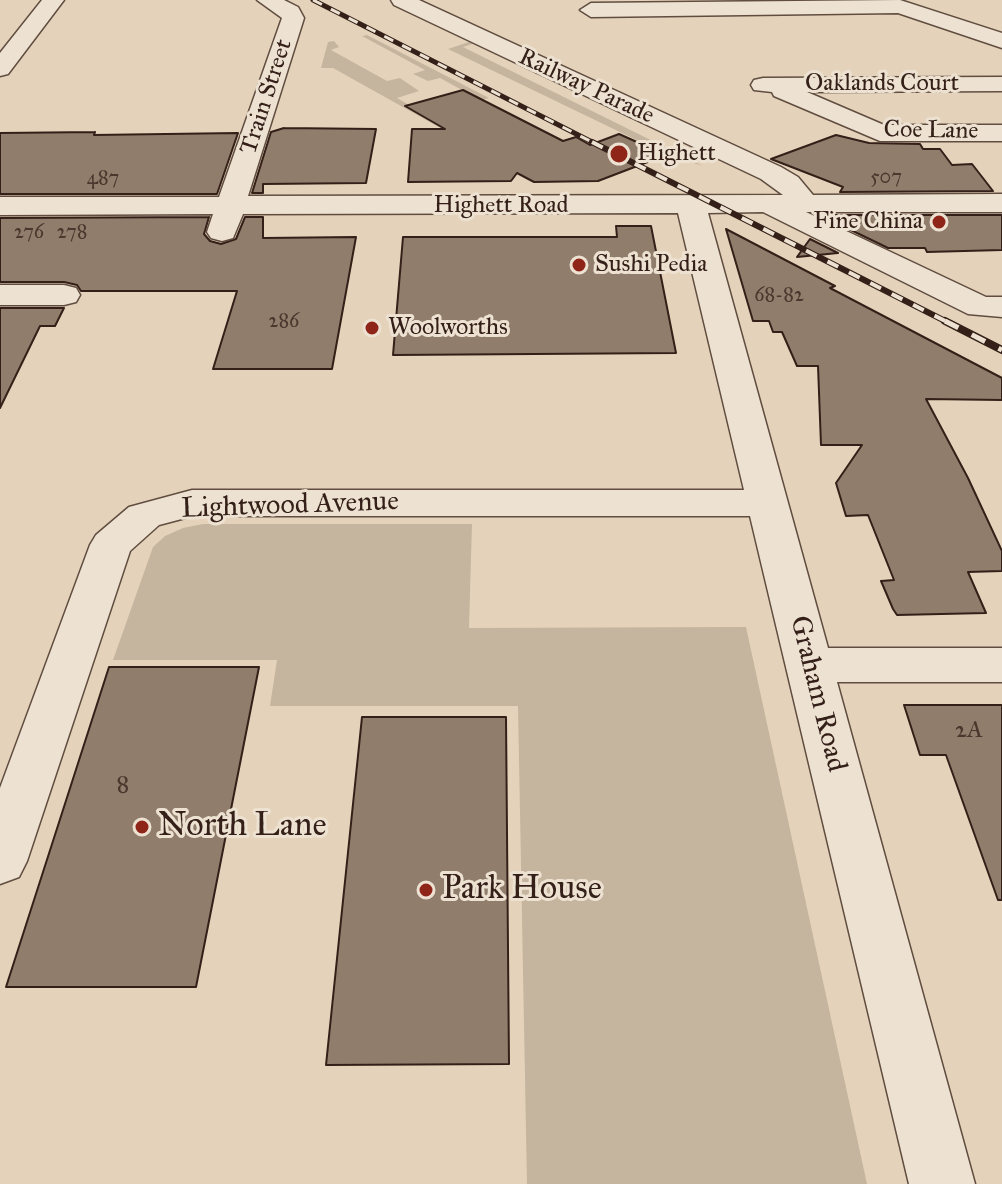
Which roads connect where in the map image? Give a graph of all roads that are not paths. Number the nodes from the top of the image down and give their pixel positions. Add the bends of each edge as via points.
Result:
1 (53, 0) edge
2 (268, 0) edge
3 (402, 0) edge
4 (888, 3) edge
5 (591, 10) dead end
6 (1002, 41) edge
7 (0, 69) edge
8 (1002, 84) edge
9 (769, 85) joint
10 (1002, 133) edge
11 (1002, 203) edge
12 (766, 204) junction
13 (805, 204) junction
14 (611, 205) junction
15 (0, 206) edge
16 (226, 221) junction
17 (696, 225) junction
18 (0, 295) edge
19 (64, 295) dead end
20 (1002, 307) edge
21 (767, 503) junction
22 (810, 665) junction
23 (1002, 665) edge
24 (0, 861) edge
25 (942, 1184) edge

1 - 7 street
2 - 16 street, Train Street via 293,18
3 - 13 street, Railway Parade via 771,173 788,183
4 - 5 street
4 - 6 street
8 - 9 street, Oaklands Court
9 - 10 street, Coe Lane via 880,133
11 - 13 street, Highett Road
12 - 13 street, Highett Road
12 - 17 street, Highett Road
12 - 20 street via 980,307
14 - 16 street, Highett Road
14 - 17 street, Highett Road
14 - 17 street via 663,222
15 - 16 street, Highett Road
17 - 21 street, Graham Road
18 - 19 street
21 - 22 street, Graham Road
21 - 24 street, Lightwood Avenue via 192,503 144,516 111,545
22 - 23 street
22 - 25 street, Graham Road

